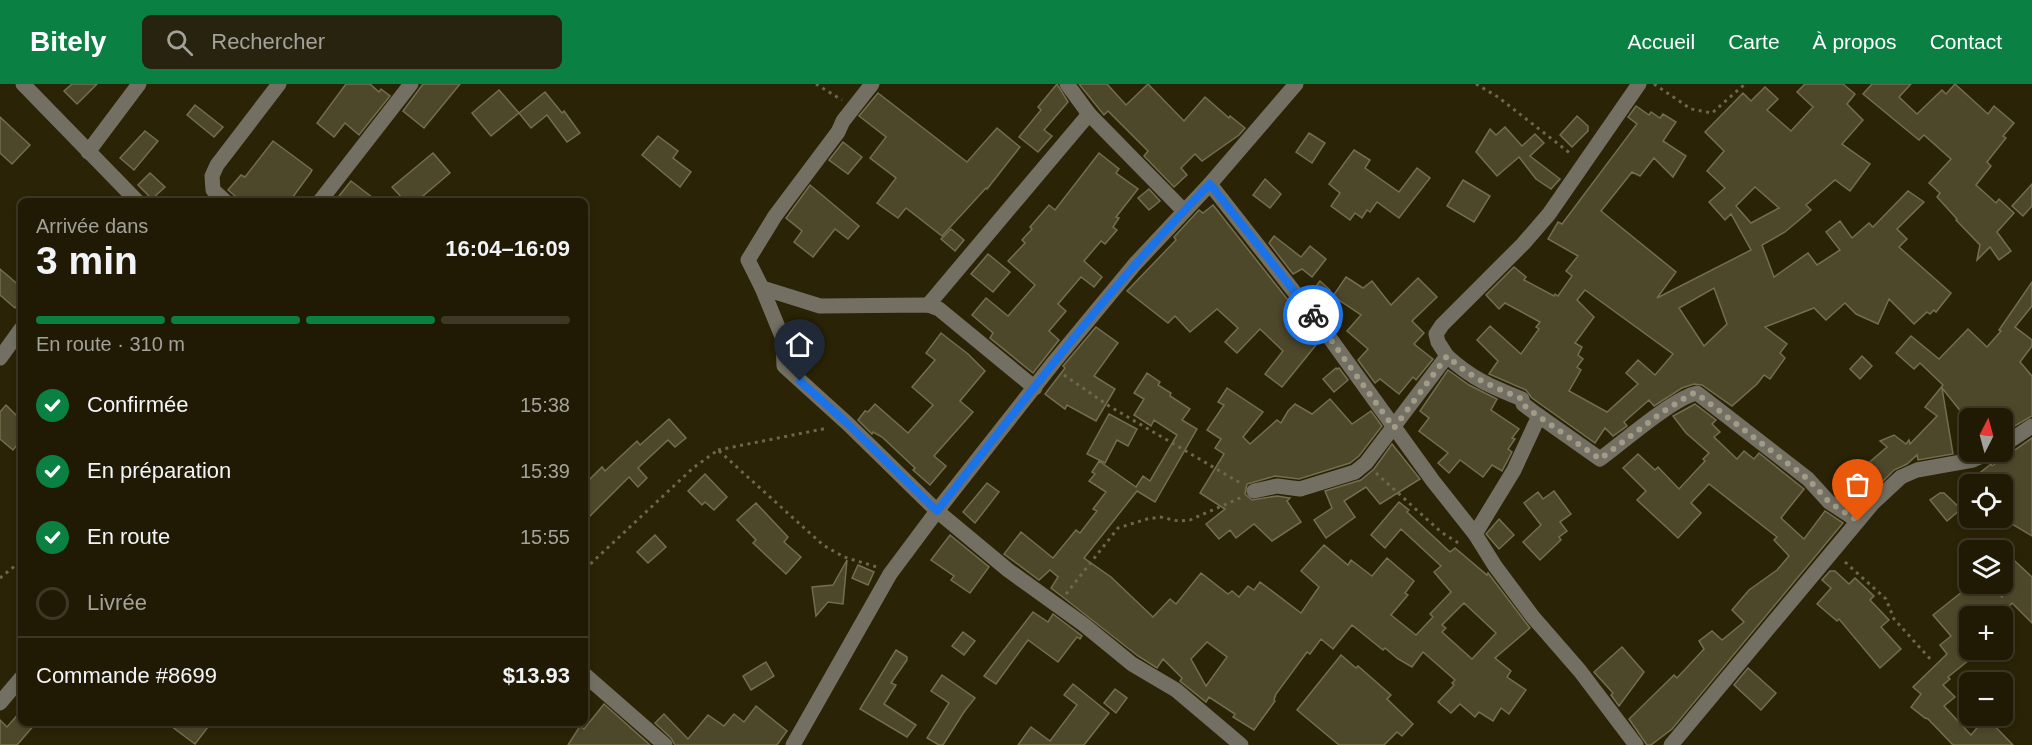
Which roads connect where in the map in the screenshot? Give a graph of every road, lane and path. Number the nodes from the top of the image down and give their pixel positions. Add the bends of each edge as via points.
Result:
1 (23, 84) edge
2 (139, 84) edge
3 (279, 84) edge
4 (411, 84) edge
5 (816, 84) edge
6 (872, 84) edge
7 (1067, 84) edge
8 (1296, 84) edge
9 (1476, 84) edge
10 (1639, 84) edge
11 (1654, 84) edge
12 (1745, 84) edge
13 (854, 106) junction
14 (1089, 114) junction
15 (88, 152) junction
16 (1585, 164) junction
17 (1210, 184) junction
18 (127, 197) edge
19 (222, 198) edge
20 (322, 198) edge
21 (1184, 211) junction
22 (762, 288) junction
23 (928, 305) junction
24 (18, 333) edge
25 (1447, 356) junction
26 (0, 358) edge
27 (1051, 367) junction
28 (1035, 388) junction
29 (1539, 416) junction
30 (848, 424) junction
31 (2032, 426) edge
32 (1394, 428) junction
33 (2013, 439) edge
34 (718, 450) junction
35 (1961, 462) edge
36 (1366, 463) junction
37 (1254, 491) junction
38 (937, 511) junction
39 (1858, 521) junction
40 (1475, 534) junction
41 (1466, 549) dead end
42 (1833, 551) junction
43 (18, 563) edge
44 (588, 566) edge
45 (890, 574) junction
46 (0, 578) edge
47 (1057, 606) junction
48 (1932, 661) dead end
49 (588, 678) edge
50 (18, 682) edge
51 (0, 703) edge
52 (665, 745) edge
53 (793, 745) edge
54 (1241, 745) edge
55 (1636, 745) edge
56 (1671, 745) edge

1 - 15 street
2 - 15 street
3 - 19 street via 217,165 212,176 213,190
4 - 20 street
5 - 13 path
6 - 13 street
7 - 14 street
8 - 17 street
9 - 16 path
10 - 16 street
11 - 12 path via 1691,109 1712,113
13 - 22 street via 748,260
14 - 21 street
14 - 23 street
15 - 18 street
16 - 25 street via 1523,244 1442,325 1436,334
17 - 21 street
17 - 32 street via 1310,311
21 - 27 street
22 - 23 street via 820,306
22 - 30 street via 783,339 784,366
23 - 28 street via 939,309
24 - 26 street
25 - 29 street via 1481,382 1522,399
25 - 32 street
27 - 28 street
27 - 37 path via 1109,406
28 - 38 street
29 - 39 street via 1600,459 1664,411 1696,393 1808,479 1829,502
29 - 40 street via 1514,470
30 - 34 path
30 - 38 street
31 - 33 street
32 - 36 street
32 - 40 street
34 - 44 path via 693,468
34 - 45 path via 823,545 844,558
35 - 39 street via 1901,477
36 - 37 street via 1354,472 1300,489 1277,486
36 - 41 path via 1441,532
37 - 47 path via 1190,520 1160,517 1118,528
38 - 45 street
38 - 47 street
39 - 42 street
40 - 55 street via 1527,609
42 - 48 path via 1886,599 1894,619
42 - 56 street
43 - 46 path
45 - 53 street
47 - 54 street via 1132,664 1176,690
49 - 52 street
50 - 51 street

